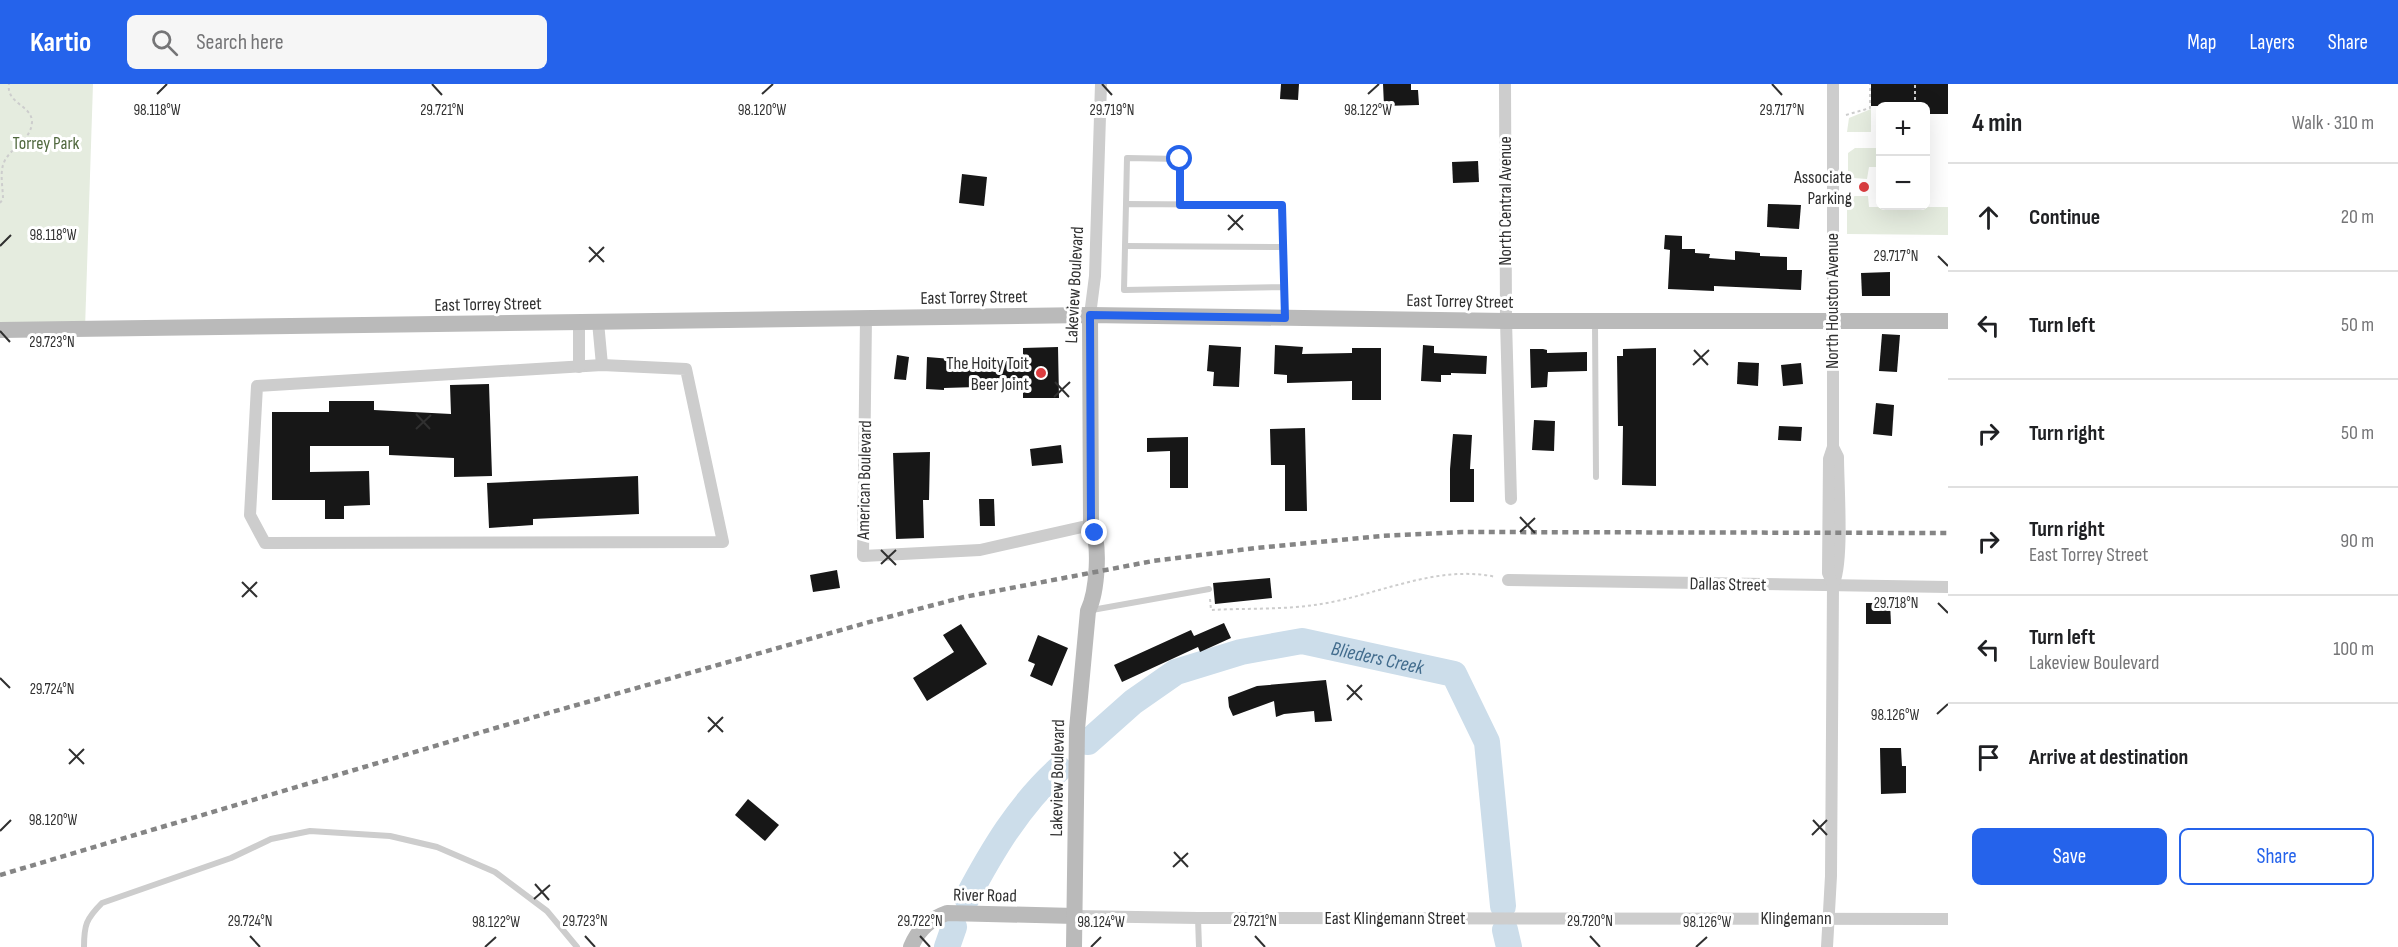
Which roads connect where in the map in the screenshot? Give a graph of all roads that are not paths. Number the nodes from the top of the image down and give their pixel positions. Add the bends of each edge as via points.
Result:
1 (1101, 84) edge
2 (1504, 84) edge
3 (1833, 84) edge
4 (1126, 204) junction
5 (1180, 205) junction
6 (1125, 246) junction
7 (1283, 247) junction
8 (1284, 287) junction
9 (1090, 315) junction
10 (866, 318) junction
11 (1285, 318) junction
12 (1832, 320) junction
13 (1506, 321) junction
14 (1595, 321) junction
15 (1948, 321) edge
16 (579, 322) junction
17 (598, 322) junction
18 (0, 330) edge
19 (602, 365) junction
20 (579, 366) junction
21 (1596, 477) dead end
22 (1511, 499) dead end
23 (1091, 525) junction
24 (1508, 580) road end
25 (1833, 585) junction
26 (1948, 587) edge
27 (1209, 589) road end
28 (1088, 611) junction
29 (1075, 916) junction
30 (1198, 918) junction
31 (1571, 918) joint
32 (1827, 918) junction
33 (1948, 919) edge
34 (84, 947) edge
35 (577, 947) edge
36 (911, 947) edge
37 (1074, 947) edge
38 (1199, 947) edge
39 (1827, 947) edge

1 - 9 street, Lakeview Boulevard via 1095,276
2 - 13 street, North Central Avenue
3 - 12 street, North Houston Avenue
4 - 5 lane
4 - 5 lane via 1127,159 1180,159
4 - 6 lane
5 - 7 lane via 1282,205
6 - 7 lane
6 - 8 lane via 1125,290
7 - 8 lane
8 - 11 lane
9 - 10 street, East Torrey Street
9 - 11 street, East Torrey Street
9 - 23 street, Lakeview Boulevard
10 - 17 street, East Torrey Street
10 - 23 street, American Boulevard via 864,556 980,550
11 - 13 street, East Torrey Street
12 - 14 street, East Torrey Street
12 - 15 street, East Torrey Street
12 - 25 street, North Houston Avenue via 1839,543 1838,575
13 - 14 street, East Torrey Street
13 - 22 street, North Central Avenue
14 - 21 lane
16 - 17 street, East Torrey Street
16 - 18 street, East Torrey Street
16 - 20 street
17 - 19 street
19 - 20 street
19 - 20 street via 686,369 723,542 265,543 250,515 257,386
23 - 28 street, Lakeview Boulevard via 1095,533 1096,571 1094,598
24 - 25 street, Dallas Street
25 - 26 street, Dallas Street
25 - 32 street, North Houston Avenue via 1831,876
27 - 28 lane
28 - 29 street, Lakeview Boulevard via 1077,729
29 - 30 street, East Klingemann Street
29 - 36 street, River Road via 947,913 924,926
29 - 37 street, Lakeview Boulevard
30 - 31 street, East Klingemann Street
30 - 38 lane
31 - 32 street, Klingemann
32 - 33 street, Klingemann
32 - 39 street, North Houston Avenue
34 - 35 lane via 88,917 102,903 231,858 271,839 310,831 390,837 437,847 495,872 547,911

